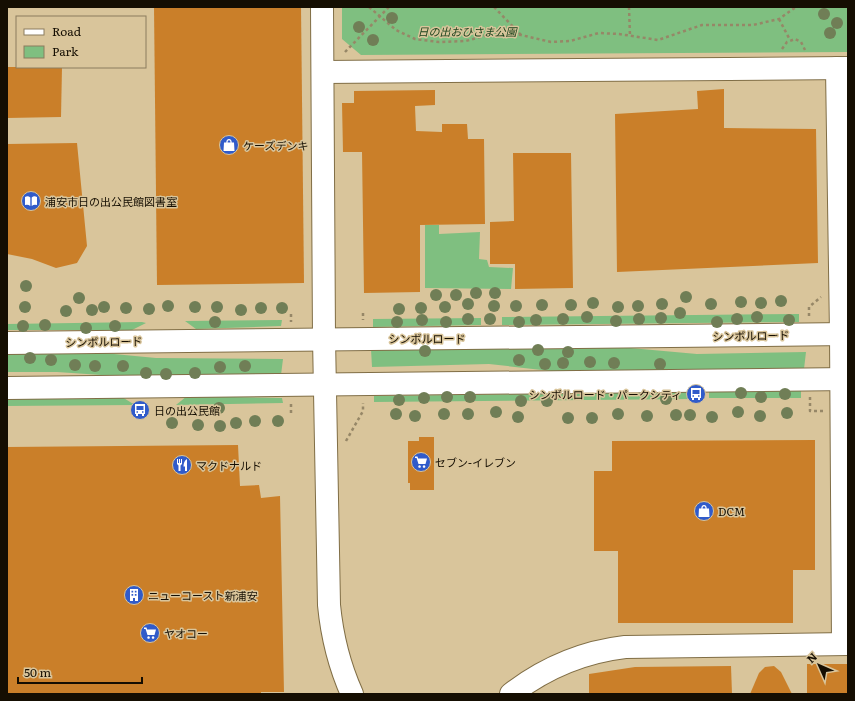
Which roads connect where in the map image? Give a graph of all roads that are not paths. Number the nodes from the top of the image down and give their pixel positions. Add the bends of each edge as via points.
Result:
1 (322, 7) edge
2 (842, 68) edge
3 (322, 72) junction
4 (845, 334) edge
5 (324, 338) junction
6 (7, 343) edge
7 (844, 379) edge
8 (325, 384) junction
9 (7, 388) edge
10 (846, 644) edge
11 (352, 694) edge
12 (511, 694) edge

1 - 3 street
2 - 3 street
2 - 4 street
3 - 5 street
4 - 5 street, シンボルロード
4 - 7 street
5 - 6 street, シンボルロード
5 - 8 street
7 - 8 street
7 - 10 street
8 - 9 street
8 - 11 street via 331,628 341,669
10 - 12 street via 606,649 549,668

